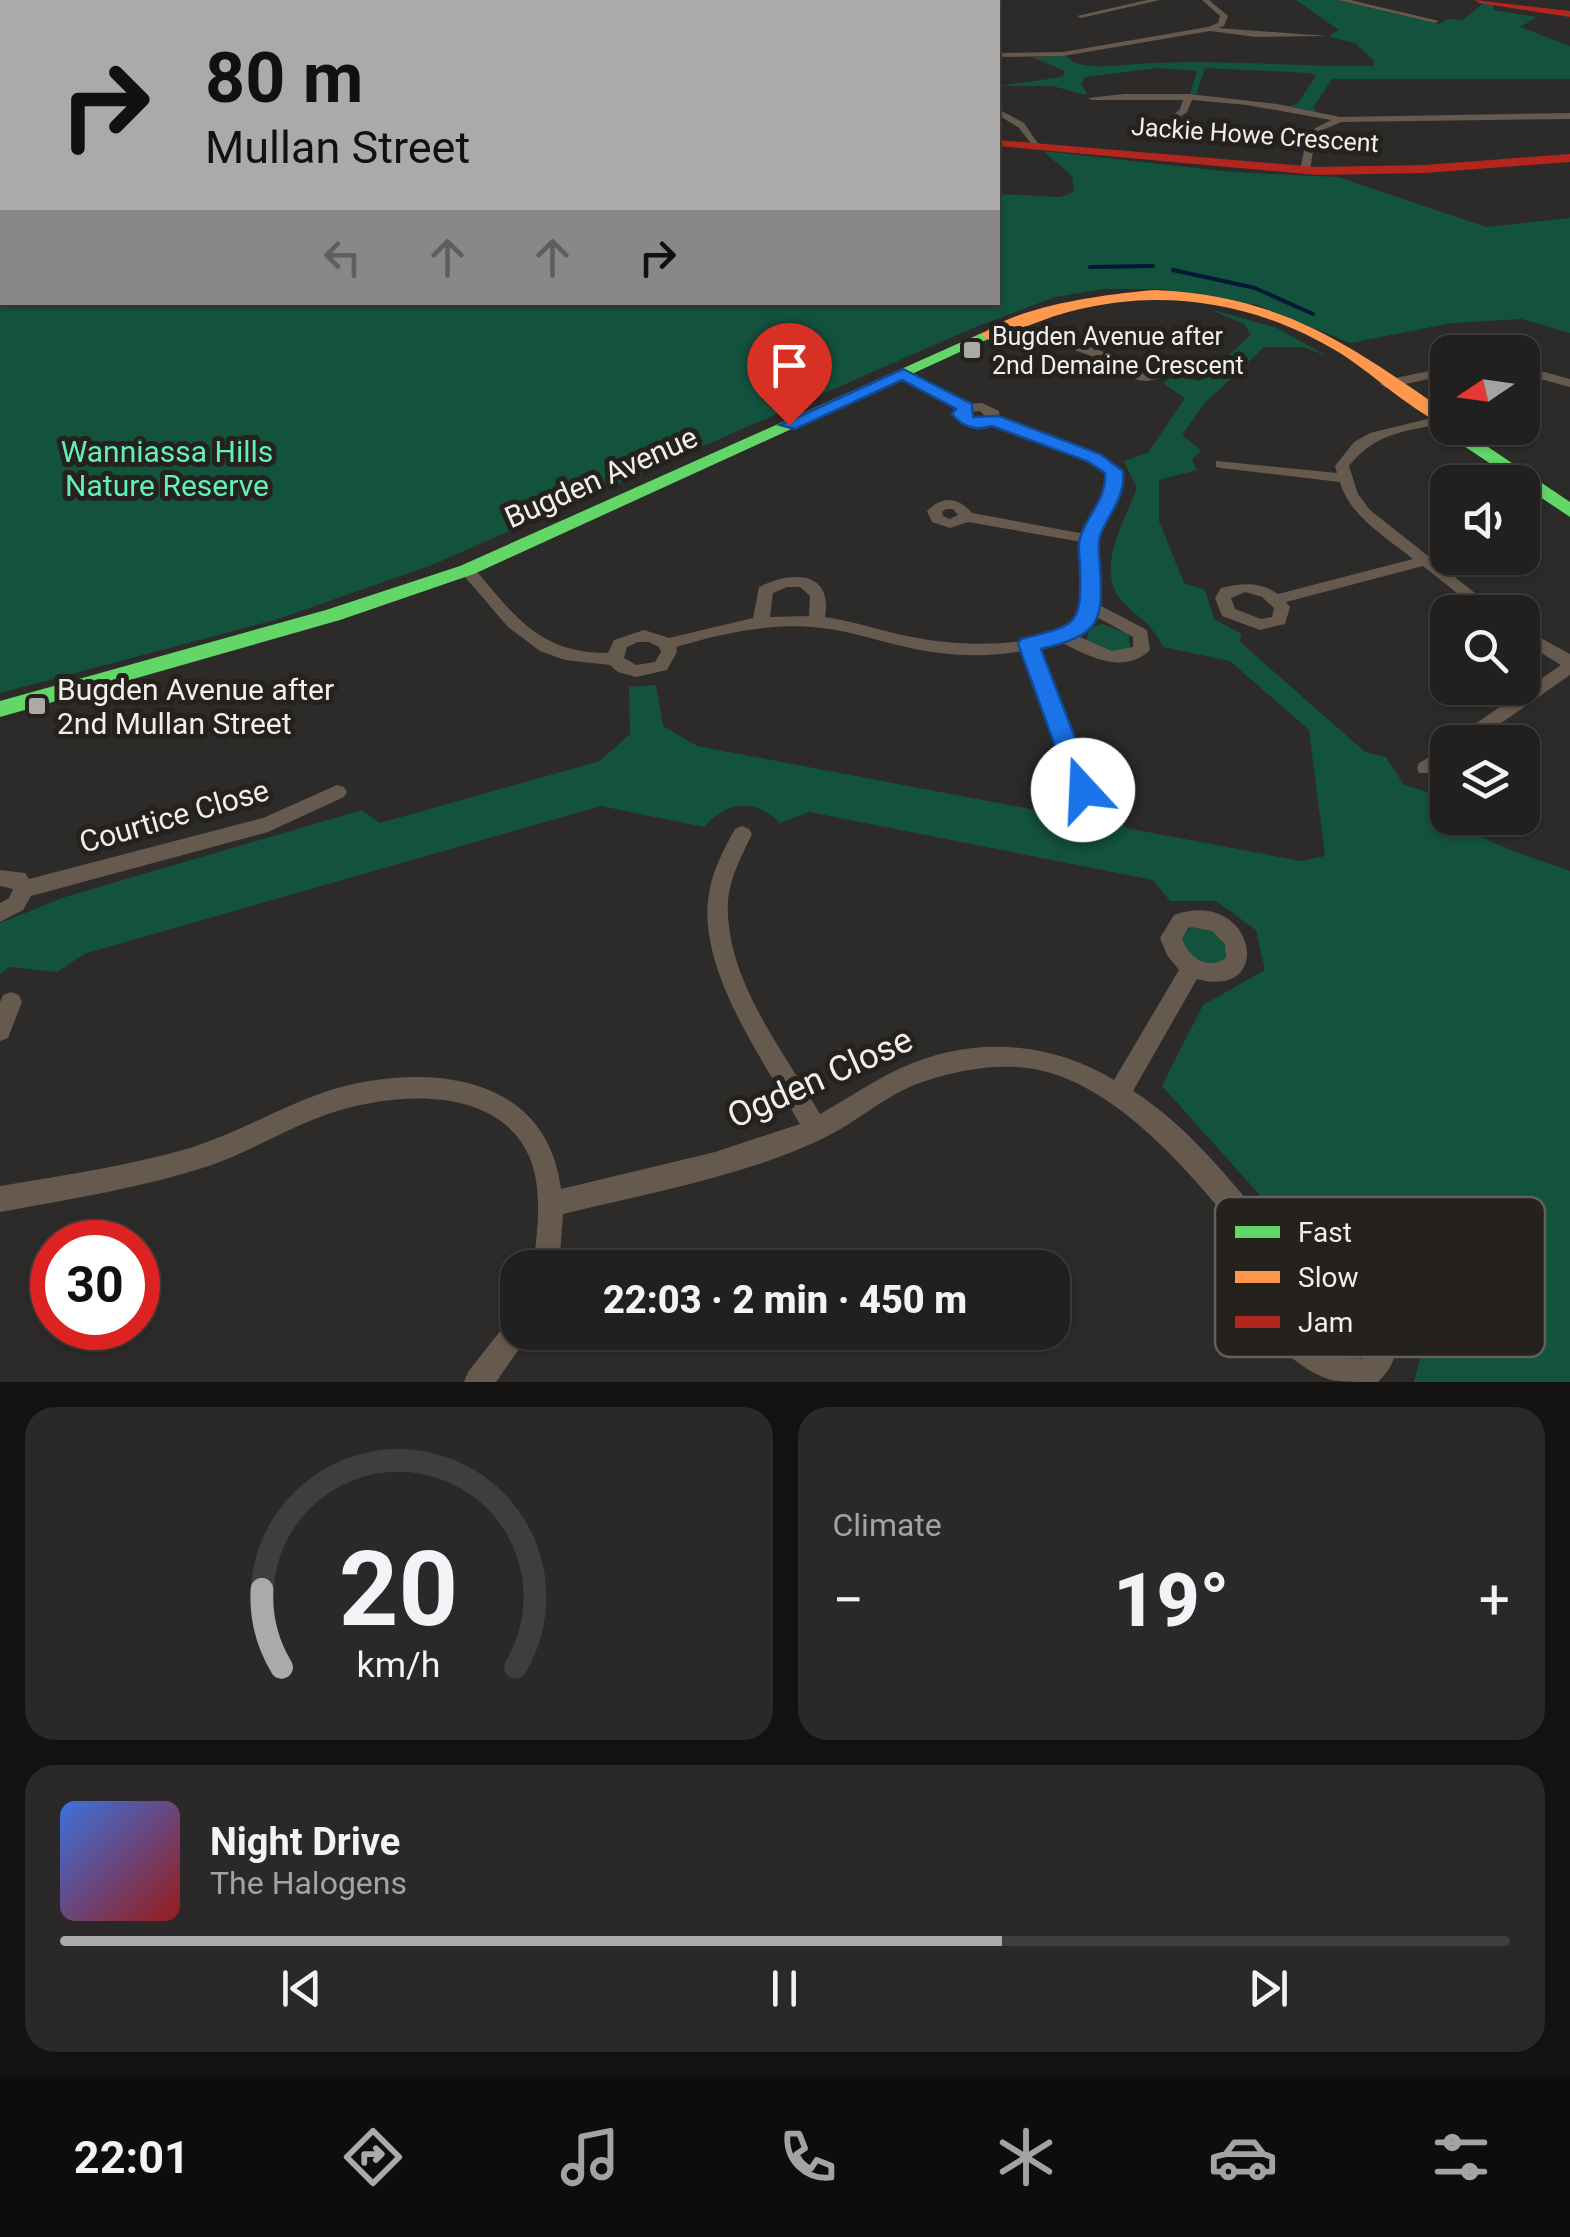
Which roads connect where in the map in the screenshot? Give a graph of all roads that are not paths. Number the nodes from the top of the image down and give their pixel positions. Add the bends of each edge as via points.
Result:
1 (1157, 0) edge
2 (1205, 0) edge
3 (1341, 0) edge
4 (1479, 0) edge
5 (1500, 0) edge
6 (1570, 12) edge
7 (1081, 16) dead end
8 (1435, 21) dead end
9 (1210, 29) junction
10 (1323, 36) dead end
11 (1000, 55) edge
12 (1189, 96) junction
13 (1092, 98) dead end
14 (1000, 113) edge
15 (1570, 116) edge
16 (1173, 118) dead end
17 (1340, 119) junction
18 (1000, 143) edge
19 (1038, 146) junction
20 (1570, 158) edge
21 (1305, 170) junction
22 (1012, 324) junction
23 (1129, 365) dead end
24 (903, 374) junction
25 (1430, 375) edge
26 (1540, 375) edge
27 (1570, 383) edge
28 (1389, 384) junction
29 (1430, 412) edge
30 (1430, 427) edge
31 (1478, 445) edge
32 (1221, 464) dead end
33 (1343, 478) junction
34 (1570, 508) edge
35 (967, 517) dead end
36 (1089, 540) junction
37 (1424, 561) junction
38 (466, 570) junction
39 (1469, 595) edge
40 (1277, 600) dead end
41 (1092, 608) junction
42 (761, 622) junction
43 (816, 622) junction
44 (1064, 636) junction
45 (667, 644) junction
46 (1029, 644) junction
47 (1540, 645) edge
48 (614, 659) junction
49 (1570, 664) edge
50 (0, 709) edge
51 (1486, 725) edge
52 (1430, 765) edge
53 (1426, 768) dead end
54 (1083, 790) dead end
55 (337, 792) dead end
56 (742, 834) dead end
57 (0, 878) edge
58 (24, 889) junction
59 (0, 914) edge
60 (1192, 968) dead end
61 (11, 1002) dead end
62 (0, 1031) edge
63 (1120, 1093) junction
64 (816, 1129) junction
65 (1225, 1197) edge
66 (0, 1198) edge
67 (549, 1205) junction
68 (548, 1250) edge
69 (503, 1350) edge
70 (1299, 1357) edge
71 (1381, 1357) edge
72 (478, 1382) edge

1 - 7 street
2 - 9 street via 1224,16
3 - 8 street
4 - 6 street
5 - 6 street
9 - 10 street
9 - 11 street via 1063,54
12 - 13 street
12 - 16 street
12 - 17 street
14 - 19 street via 1022,125
15 - 17 street
17 - 21 street via 1312,132
18 - 19 street, Jackie Howe Crescent
19 - 21 street, Jackie Howe Crescent
20 - 21 street, Jackie Howe Crescent via 1436,170
22 - 23 street
22 - 24 street, Bugden Avenue
22 - 28 street, Bugden Avenue via 1104,296 1217,302 1294,326
24 - 36 street via 966,408 961,414 968,422 993,420 1114,471 1116,488
24 - 38 street, Bugden Avenue
25 - 28 street
26 - 27 street
28 - 29 street, Bugden Avenue
30 - 33 street via 1366,440 1342,466
31 - 34 street, Bugden Avenue
32 - 33 street
33 - 37 street via 1365,513
35 - 36 street
36 - 41 street
37 - 39 street
37 - 40 street
38 - 48 street via 533,644 573,658
38 - 50 street, Bugden Avenue via 333,615
41 - 44 street
41 - 44 street via 1141,634 1142,650 1125,658 1100,656
42 - 43 street
42 - 43 street via 765,591 788,582 814,589
42 - 45 street
43 - 46 street via 945,648
44 - 46 street
45 - 48 street via 650,636 628,638
45 - 48 street via 667,659 650,671 628,670
46 - 54 street
47 - 49 street
49 - 51 street
52 - 53 street
55 - 58 street, Courtice Close via 268,824
56 - 64 street via 718,900 723,954
57 - 58 street via 18,878
58 - 59 street
60 - 63 street
61 - 62 street
63 - 64 street, Ogden Close via 1041,1060 977,1057 916,1073
63 - 65 street, Ogden Close via 1171,1134
64 - 67 street, Ogden Close via 737,1158
66 - 67 street via 147,1173 337,1100 401,1086 461,1092 509,1114 540,1154
67 - 68 street
69 - 72 street
70 - 71 street via 1341,1378 1363,1376

